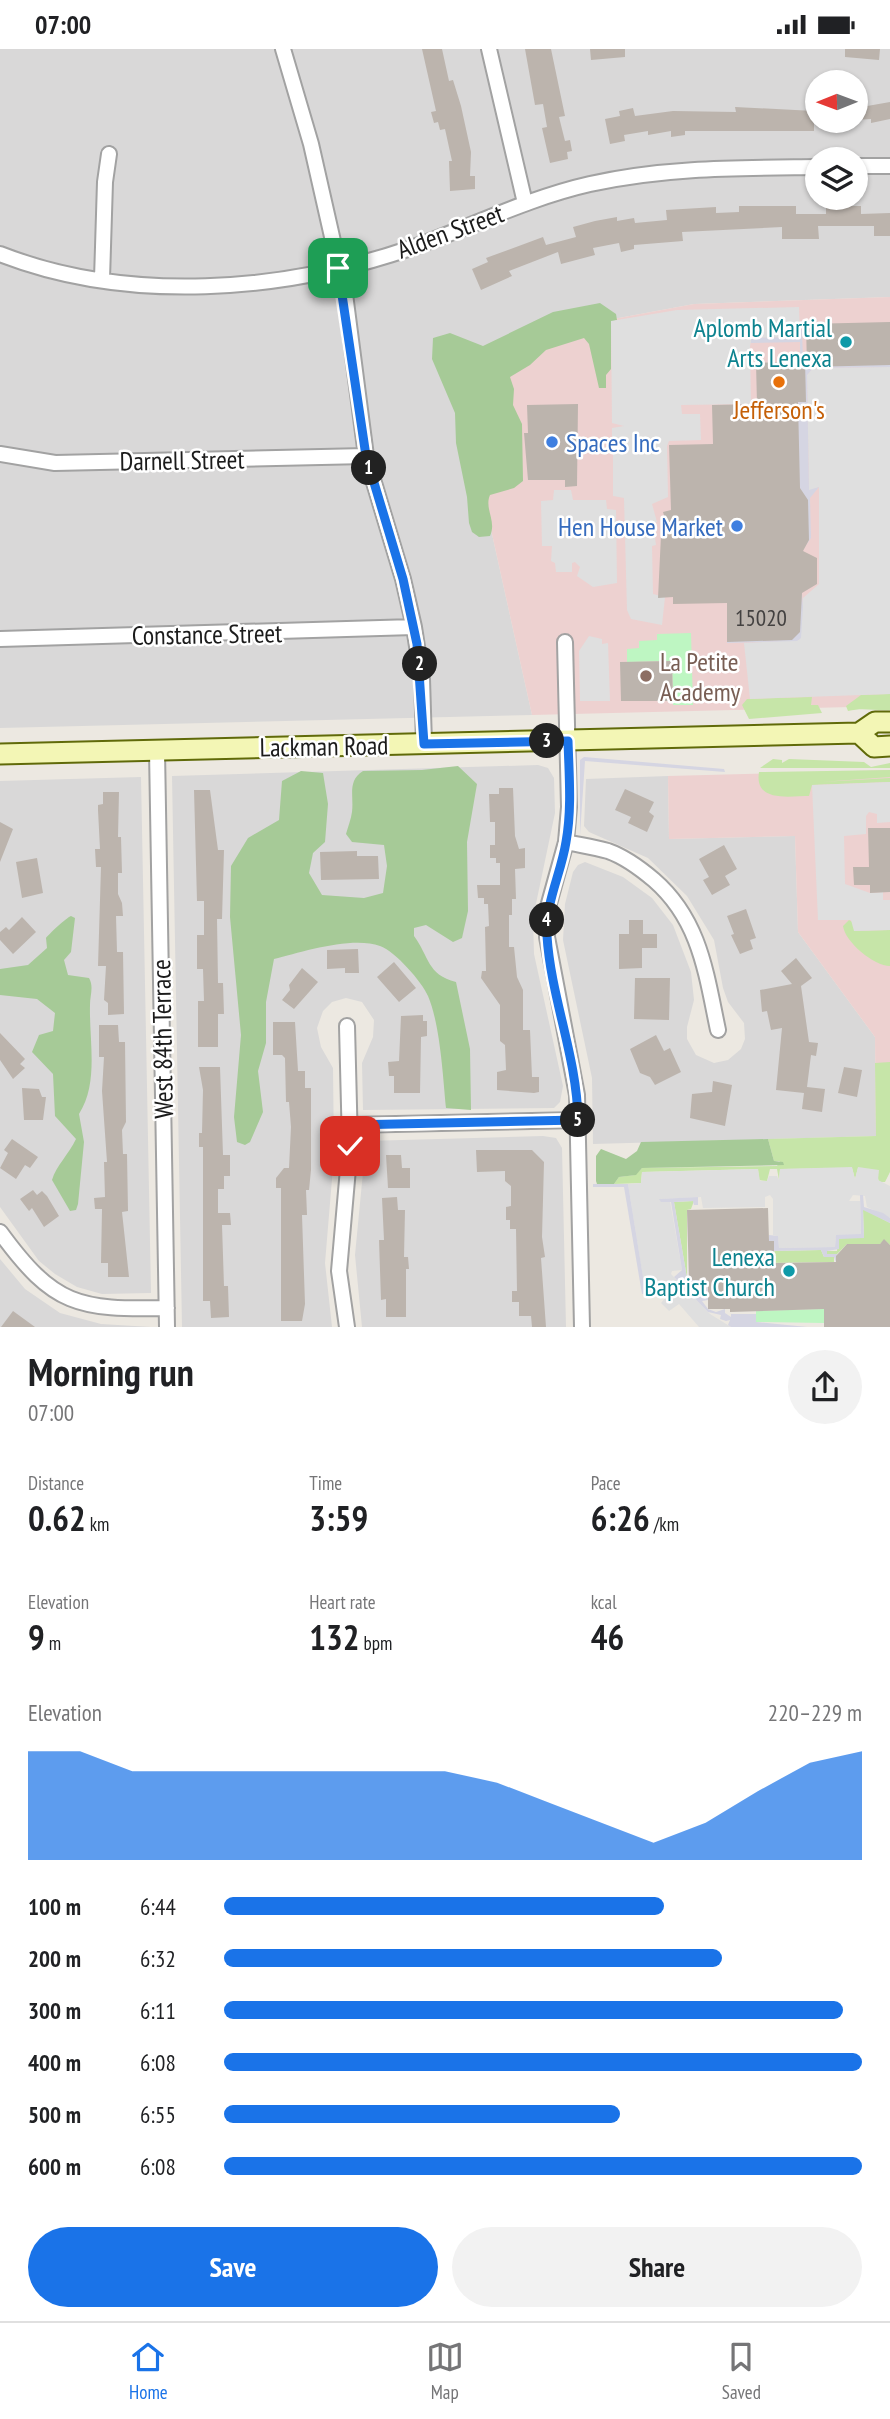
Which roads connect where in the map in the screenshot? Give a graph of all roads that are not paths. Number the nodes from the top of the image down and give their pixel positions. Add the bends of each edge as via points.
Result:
1 (283, 49) edge
2 (489, 49) edge
3 (109, 154) dead end
4 (868, 166) edge
5 (890, 166) edge
6 (805, 167) edge
7 (525, 203) junction
8 (0, 254) edge
9 (338, 268) junction
10 (102, 279) junction
11 (0, 454) edge
12 (366, 456) junction
13 (414, 627) junction
14 (0, 639) edge
15 (565, 642) dead end
16 (890, 722) edge
17 (859, 733) junction
18 (568, 741) junction
19 (424, 744) junction
20 (890, 746) edge
21 (157, 751) junction
22 (0, 754) edge
23 (566, 842) junction
24 (347, 1025) dead end
25 (718, 1030) dead end
26 (578, 1120) junction
27 (350, 1125) junction
28 (0, 1232) edge
29 (167, 1308) junction
30 (167, 1327) edge
31 (347, 1327) edge
32 (582, 1327) edge

1 - 9 street via 312,144
2 - 7 street
3 - 10 street
4 - 5 street
6 - 7 street, Alden Street via 675,170 561,191
7 - 9 street, Alden Street via 410,248
8 - 10 street, Alden Street
9 - 10 street, Alden Street via 259,282 204,285
9 - 12 street
11 - 12 street, Darnell Street via 55,463
12 - 13 street
13 - 14 street, Constance Street
13 - 19 street via 422,679
15 - 18 street
16 - 17 main road, Lackman Road via 875,722
17 - 18 main road, Lackman Road
17 - 20 main road, Lackman Road via 874,747
18 - 19 main road, Lackman Road
18 - 23 street
19 - 21 main road, Lackman Road
21 - 22 main road, Lackman Road
21 - 29 street, West 84th Terrace
23 - 25 street via 628,861 679,905 701,948
23 - 26 street via 548,907 547,937 575,1077
24 - 27 street
26 - 27 street
26 - 32 street
27 - 31 street via 339,1262
28 - 29 street via 38,1280 69,1299 102,1308
29 - 30 street, West 84th Terrace

